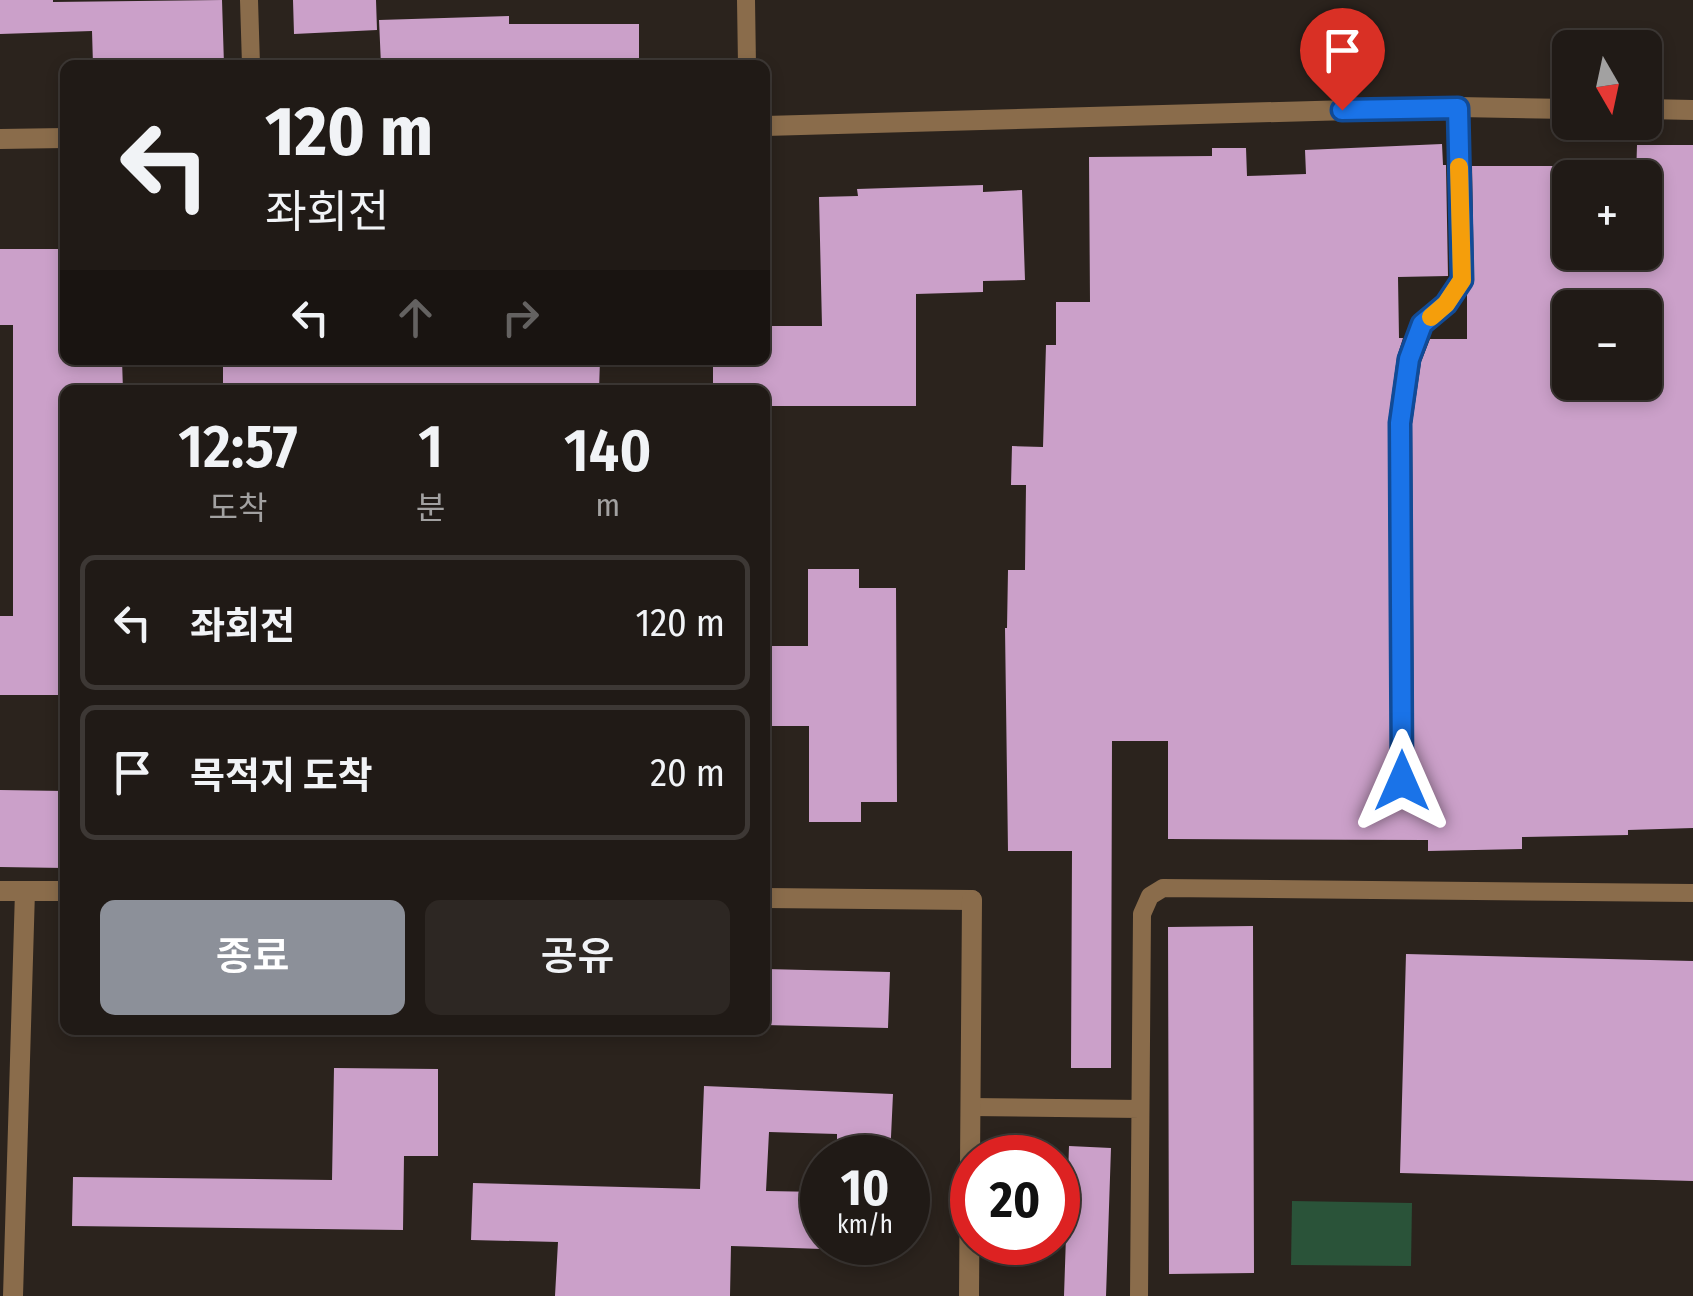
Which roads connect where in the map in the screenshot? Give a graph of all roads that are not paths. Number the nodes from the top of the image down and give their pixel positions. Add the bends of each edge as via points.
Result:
1 (250, 0) edge
2 (746, 0) edge
3 (251, 60) edge
4 (747, 60) edge
5 (1458, 108) junction
6 (1552, 109) edge
7 (1662, 110) edge
8 (1693, 110) edge
9 (770, 126) edge
10 (60, 138) edge
11 (0, 139) edge
12 (1402, 781) dead end
13 (0, 891) edge
14 (25, 891) junction
15 (60, 892) edge
16 (1693, 893) edge
17 (770, 898) edge
18 (971, 1107) junction
19 (1140, 1109) junction
20 (13, 1296) edge
21 (969, 1296) edge
22 (1138, 1296) edge

1 - 3 lane
2 - 4 lane
5 - 6 street
5 - 9 street
5 - 12 lane via 1462,280 1422,324 1409,359 1400,423
7 - 8 street
10 - 11 street
13 - 14 street
14 - 15 street
14 - 20 street
16 - 19 lane via 1163,888 1150,896 1142,914
17 - 18 street via 972,900
18 - 19 lane
18 - 21 street
19 - 22 lane

